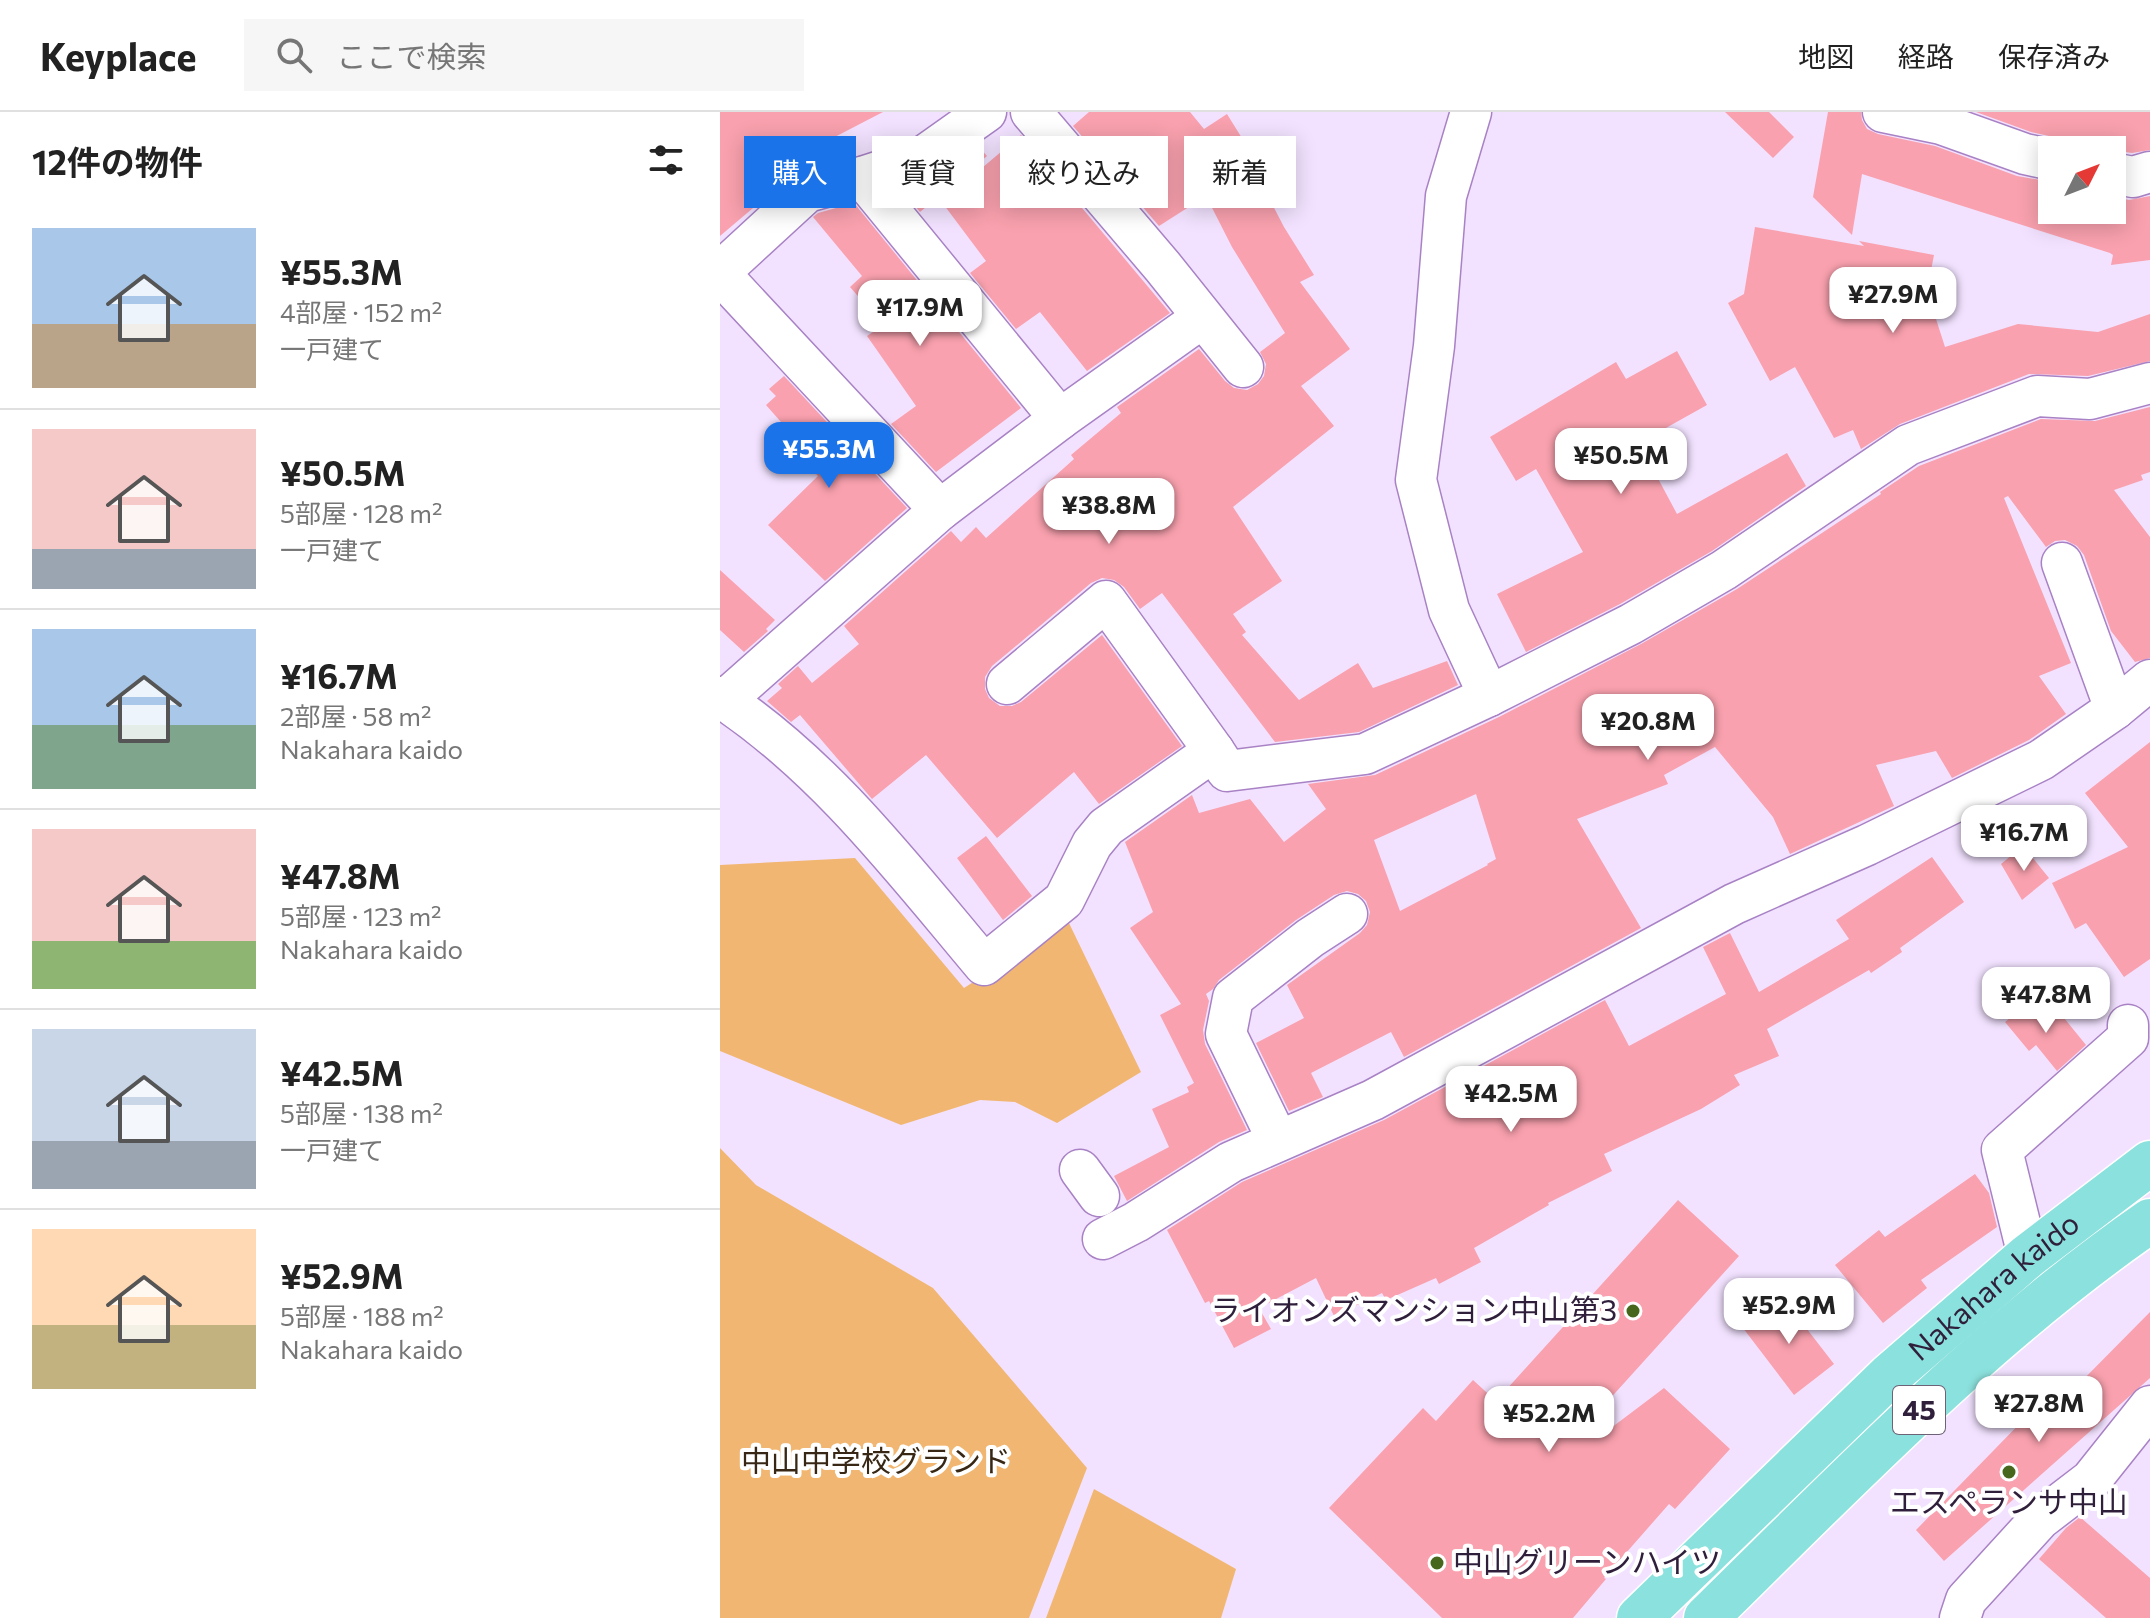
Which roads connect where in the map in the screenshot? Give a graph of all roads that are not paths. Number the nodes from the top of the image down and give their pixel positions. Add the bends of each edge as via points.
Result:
1 (986, 112) edge
2 (1031, 112) edge
3 (1471, 112) edge
4 (1883, 112) edge
5 (2038, 157) edge
6 (2150, 172) edge
7 (2126, 176) edge
8 (862, 177) junction
9 (720, 273) edge
10 (1202, 318) junction
11 (1243, 367) dead end
12 (2150, 383) edge
13 (1060, 419) junction
14 (940, 510) junction
15 (2062, 563) dead end
16 (2150, 680) edge
17 (1007, 684) dead end
18 (1489, 696) junction
19 (722, 698) edge
20 (2115, 709) junction
21 (1214, 751) junction
22 (1347, 914) dead end
23 (2128, 1025) dead end
24 (1278, 1141) junction
25 (2150, 1163) edge
26 (1101, 1208) dead end
27 (2150, 1221) edge
28 (2028, 1256) junction
29 (2150, 1406) edge
30 (1639, 1618) edge
31 (1706, 1618) edge
32 (1960, 1618) edge

1 - 8 street via 921,158
2 - 10 street
3 - 18 street via 1446,196 1416,480 1449,610
4 - 5 street via 1941,124
6 - 7 street
8 - 9 street via 807,192
8 - 13 street
9 - 14 street
10 - 11 street
10 - 13 street
12 - 18 street via 2090,399 2037,396 1908,445 1724,570
13 - 14 street
14 - 19 street
15 - 20 street
16 - 20 street
17 - 21 street via 1106,601
18 - 21 street via 1365,754 1227,771
19 - 21 street via 798,759 885,848 984,965 1064,900 1106,827
20 - 24 street via 2041,760 1734,904 1373,1100
22 - 24 street via 1233,998 1226,1034
23 - 28 street via 2128,1038 2002,1150
24 - 26 street
25 - 28 main road, Nakahara kaido / 45
27 - 31 main road, Nakahara kaido / 45 via 2024,1316 1951,1380
28 - 30 main road, Nakahara kaido / 45 via 1889,1376
29 - 32 street via 2091,1480 2040,1519 1966,1600

